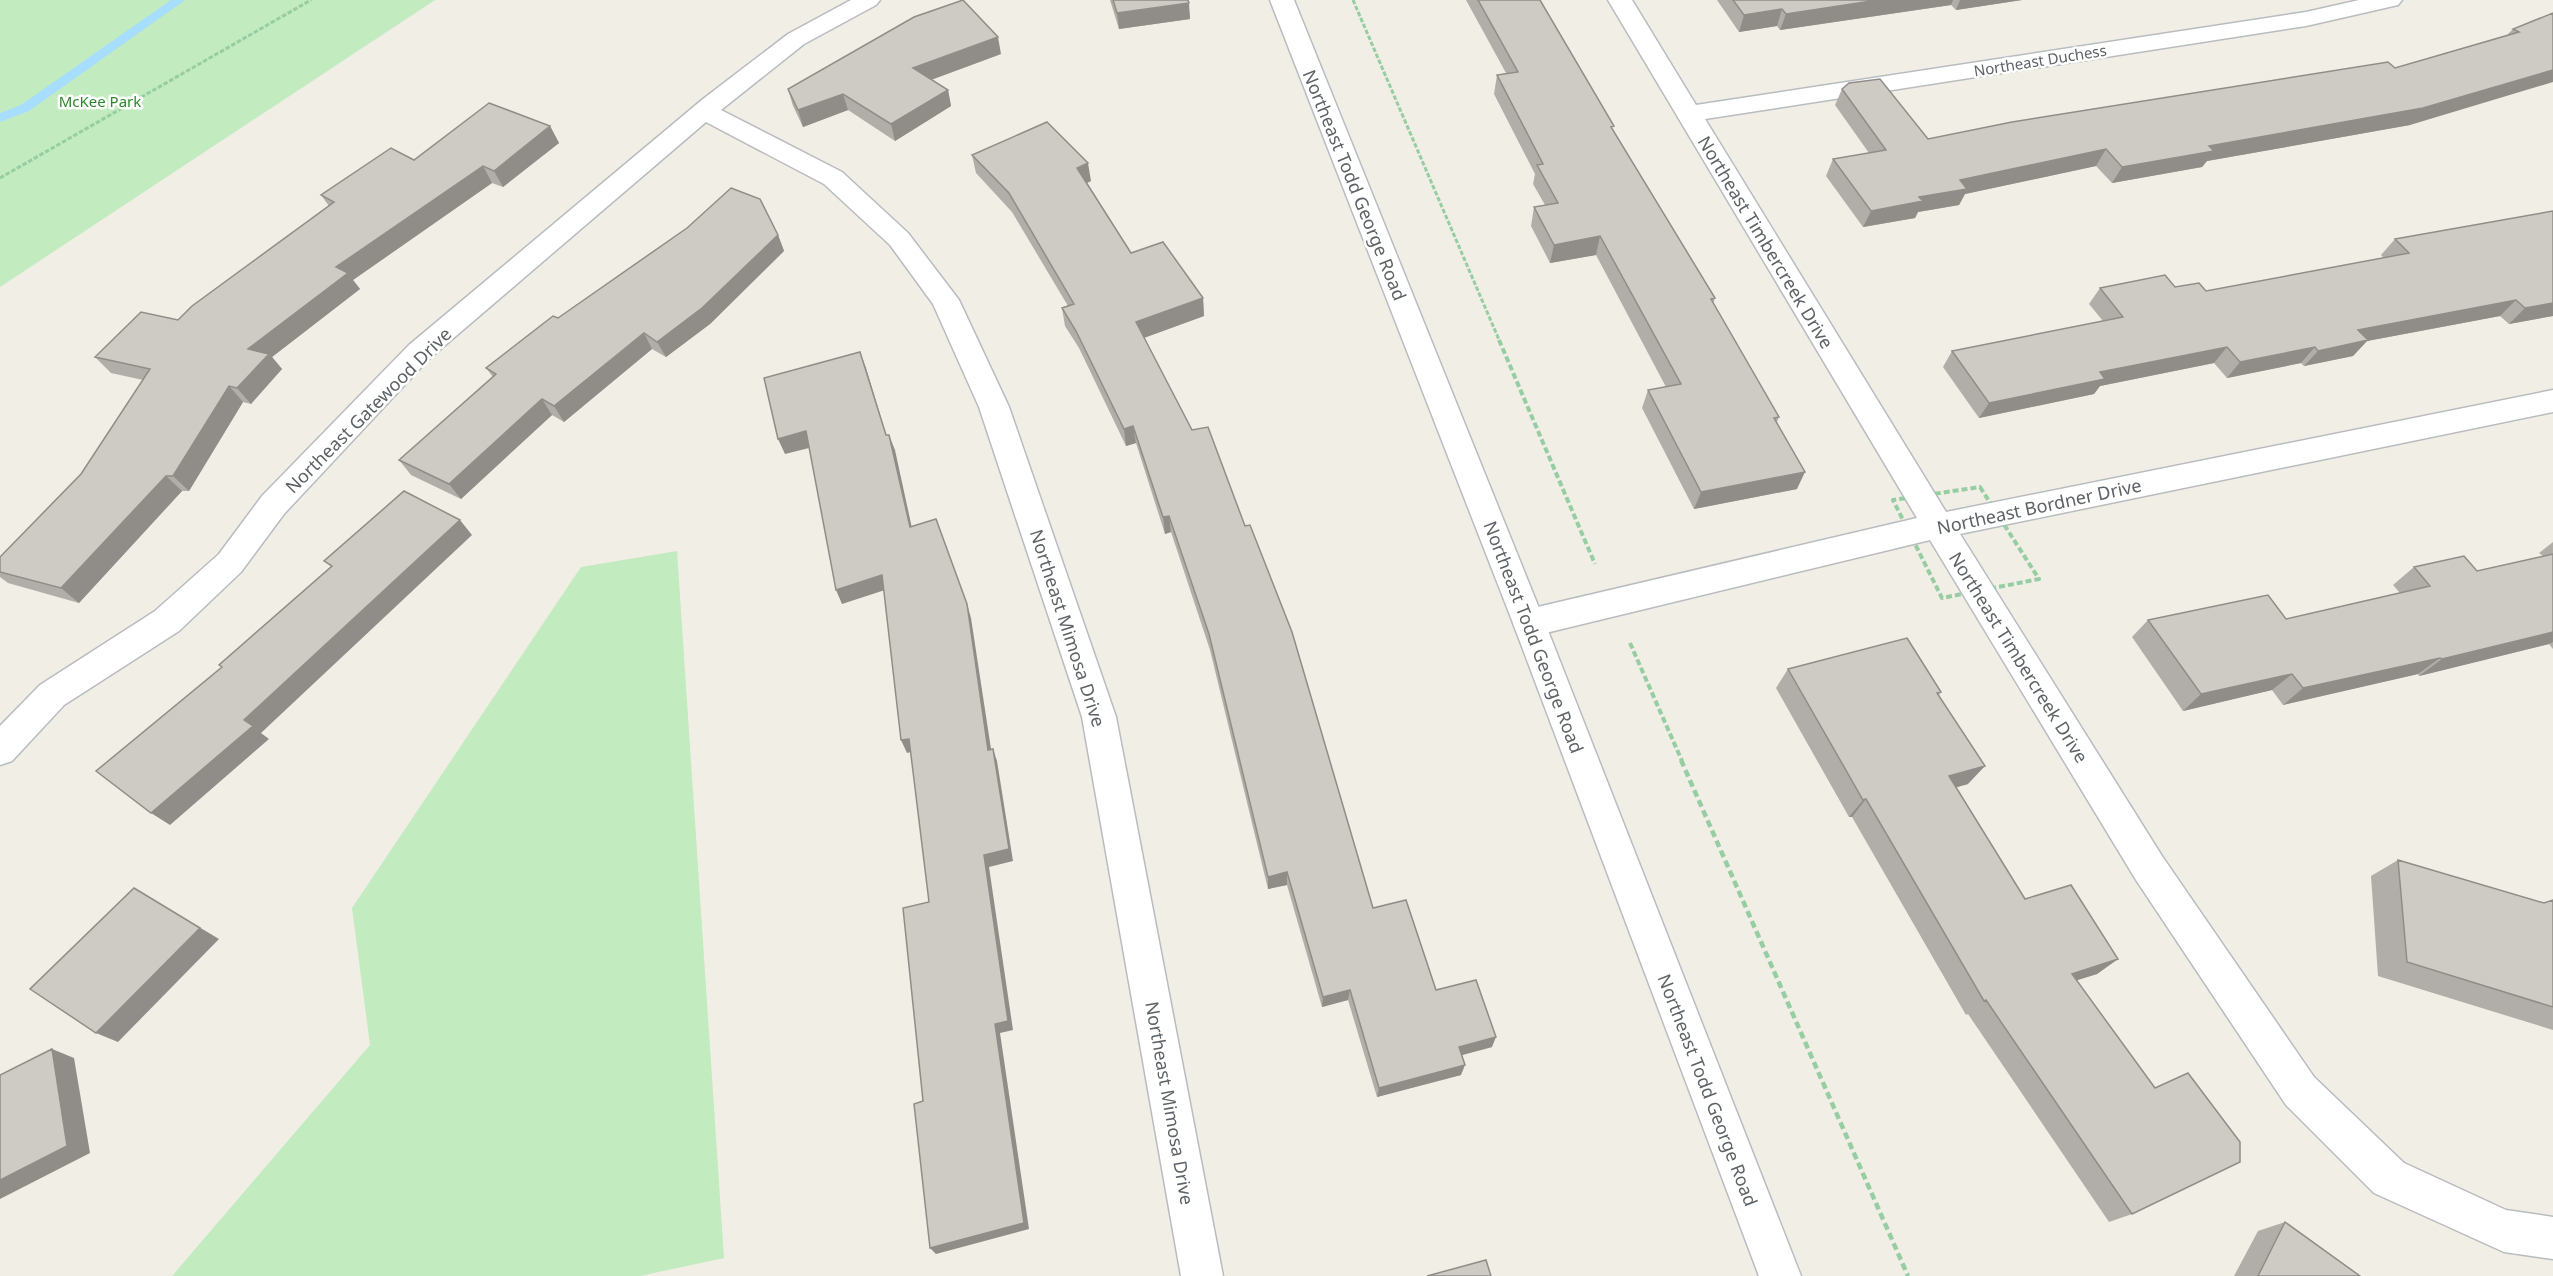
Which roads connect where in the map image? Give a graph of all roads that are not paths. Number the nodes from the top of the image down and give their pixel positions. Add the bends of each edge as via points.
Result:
1 (868, 0) edge
2 (1282, 0) edge
3 (1620, 0) edge
4 (2283, 0) edge
5 (2390, 0) edge
6 (2306, 19) junction
7 (704, 111) junction
8 (1688, 114) junction
9 (2553, 401) edge
10 (1938, 526) junction
11 (1529, 623) junction
12 (0, 750) edge
13 (2553, 1238) edge
14 (1202, 1276) edge
15 (1780, 1276) edge

1 - 7 street, Northeast Gatewood Drive via 796,39
2 - 11 street, Northeast Todd George Road
3 - 8 street, Northeast Timbercreek Drive
4 - 6 street
5 - 6 street, Northeast Duchess
6 - 8 street, Northeast Duchess
7 - 12 street, Northeast Gatewood Drive via 419,352 273,505 230,563 167,621 52,695
7 - 14 street, Northeast Mimosa Drive via 833,178 899,239 945,300 994,407 1099,717
8 - 10 street, Northeast Timbercreek Drive
9 - 10 street, Northeast Bordner Drive
10 - 11 street, Northeast Bordner Drive
10 - 13 street, Northeast Timbercreek Drive via 2150,868 2300,1091 2389,1178 2504,1231
11 - 15 street, Northeast Todd George Road

